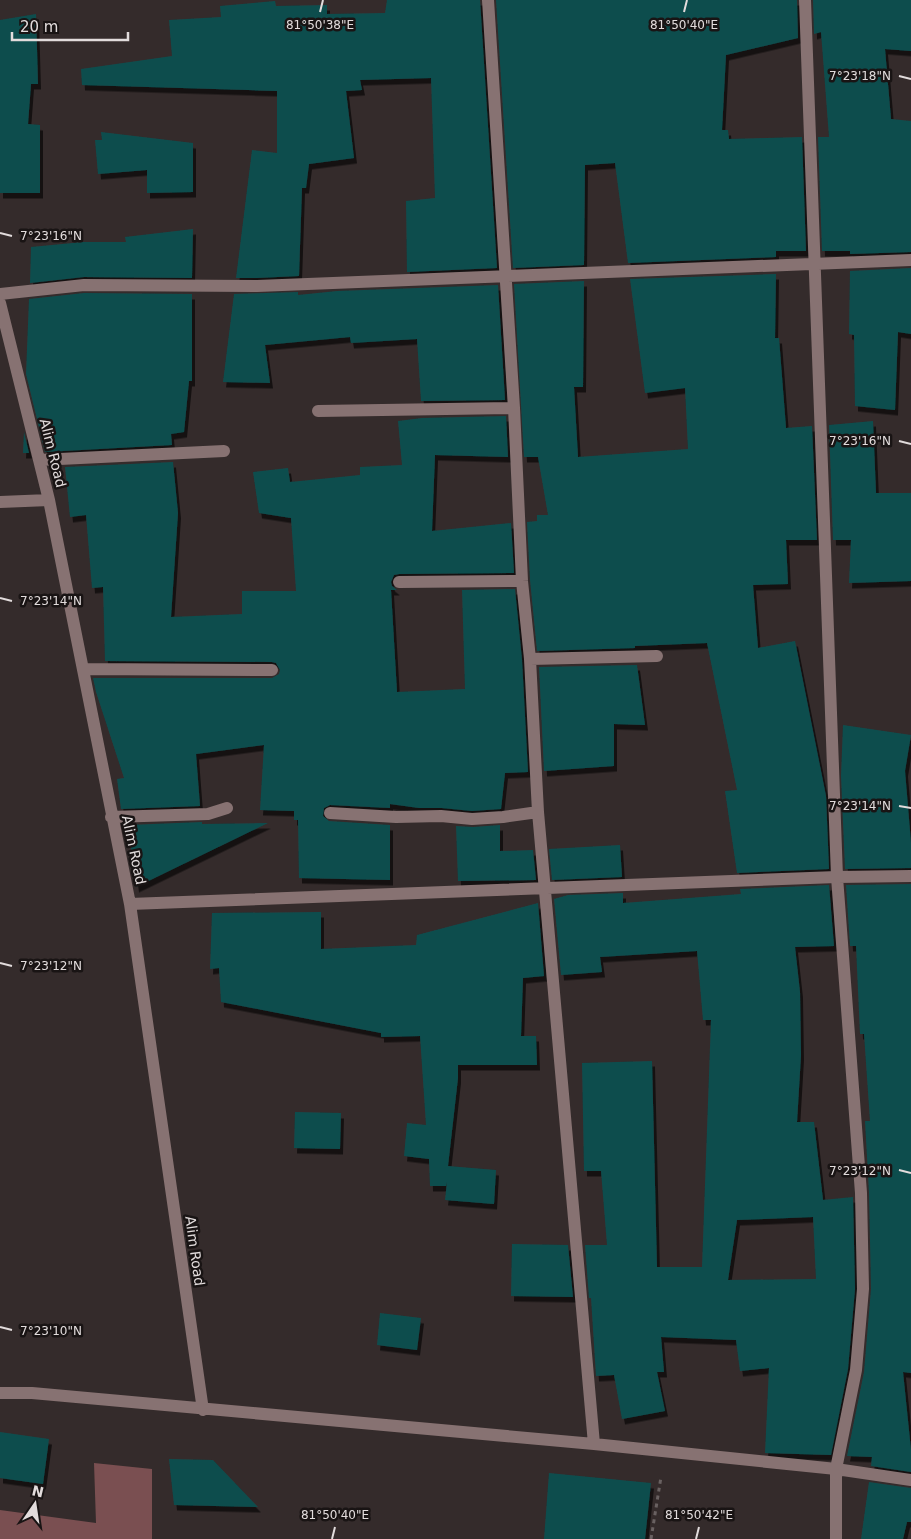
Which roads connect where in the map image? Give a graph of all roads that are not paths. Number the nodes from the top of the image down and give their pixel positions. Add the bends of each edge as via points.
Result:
1 (488, 0) edge
2 (805, 0) edge
3 (911, 260) edge
4 (815, 264) junction
5 (506, 276) junction
6 (0, 294) edge
7 (0, 303) edge
8 (514, 408) junction
9 (318, 411) dead end
10 (224, 451) dead end
11 (39, 460) junction
12 (49, 500) junction
13 (0, 502) edge
14 (522, 581) junction
15 (398, 582) dead end
16 (657, 656) dead end
17 (530, 660) junction
18 (84, 669) junction
19 (272, 670) dead end
20 (227, 808) dead end
21 (538, 812) junction
22 (330, 813) dead end
23 (111, 817) junction
24 (911, 876) edge
25 (837, 877) junction
26 (544, 887) junction
27 (130, 904) junction
28 (0, 1393) edge
29 (203, 1410) junction
30 (594, 1444) junction
31 (836, 1469) junction
32 (911, 1480) edge
33 (836, 1539) edge

1 - 5 street
2 - 4 street
3 - 4 street
4 - 5 street
4 - 25 street
5 - 6 street via 257,286 84,285
5 - 8 street
7 - 11 street, Alim Road
8 - 9 street
8 - 14 street
10 - 11 street
11 - 12 street, Alim Road
12 - 13 street
12 - 18 street, Alim Road
14 - 15 street
14 - 17 street
16 - 17 street
17 - 21 street
18 - 19 street
18 - 23 street, Alim Road
20 - 23 street via 208,814
21 - 22 street via 472,819
21 - 26 street
23 - 27 street, Alim Road
24 - 25 street
25 - 26 street
25 - 31 street via 861,1193 863,1288 856,1370
26 - 27 street
26 - 30 street
27 - 29 street, Alim Road
28 - 29 street via 32,1393
29 - 30 street
30 - 31 street
31 - 32 street
31 - 33 street

